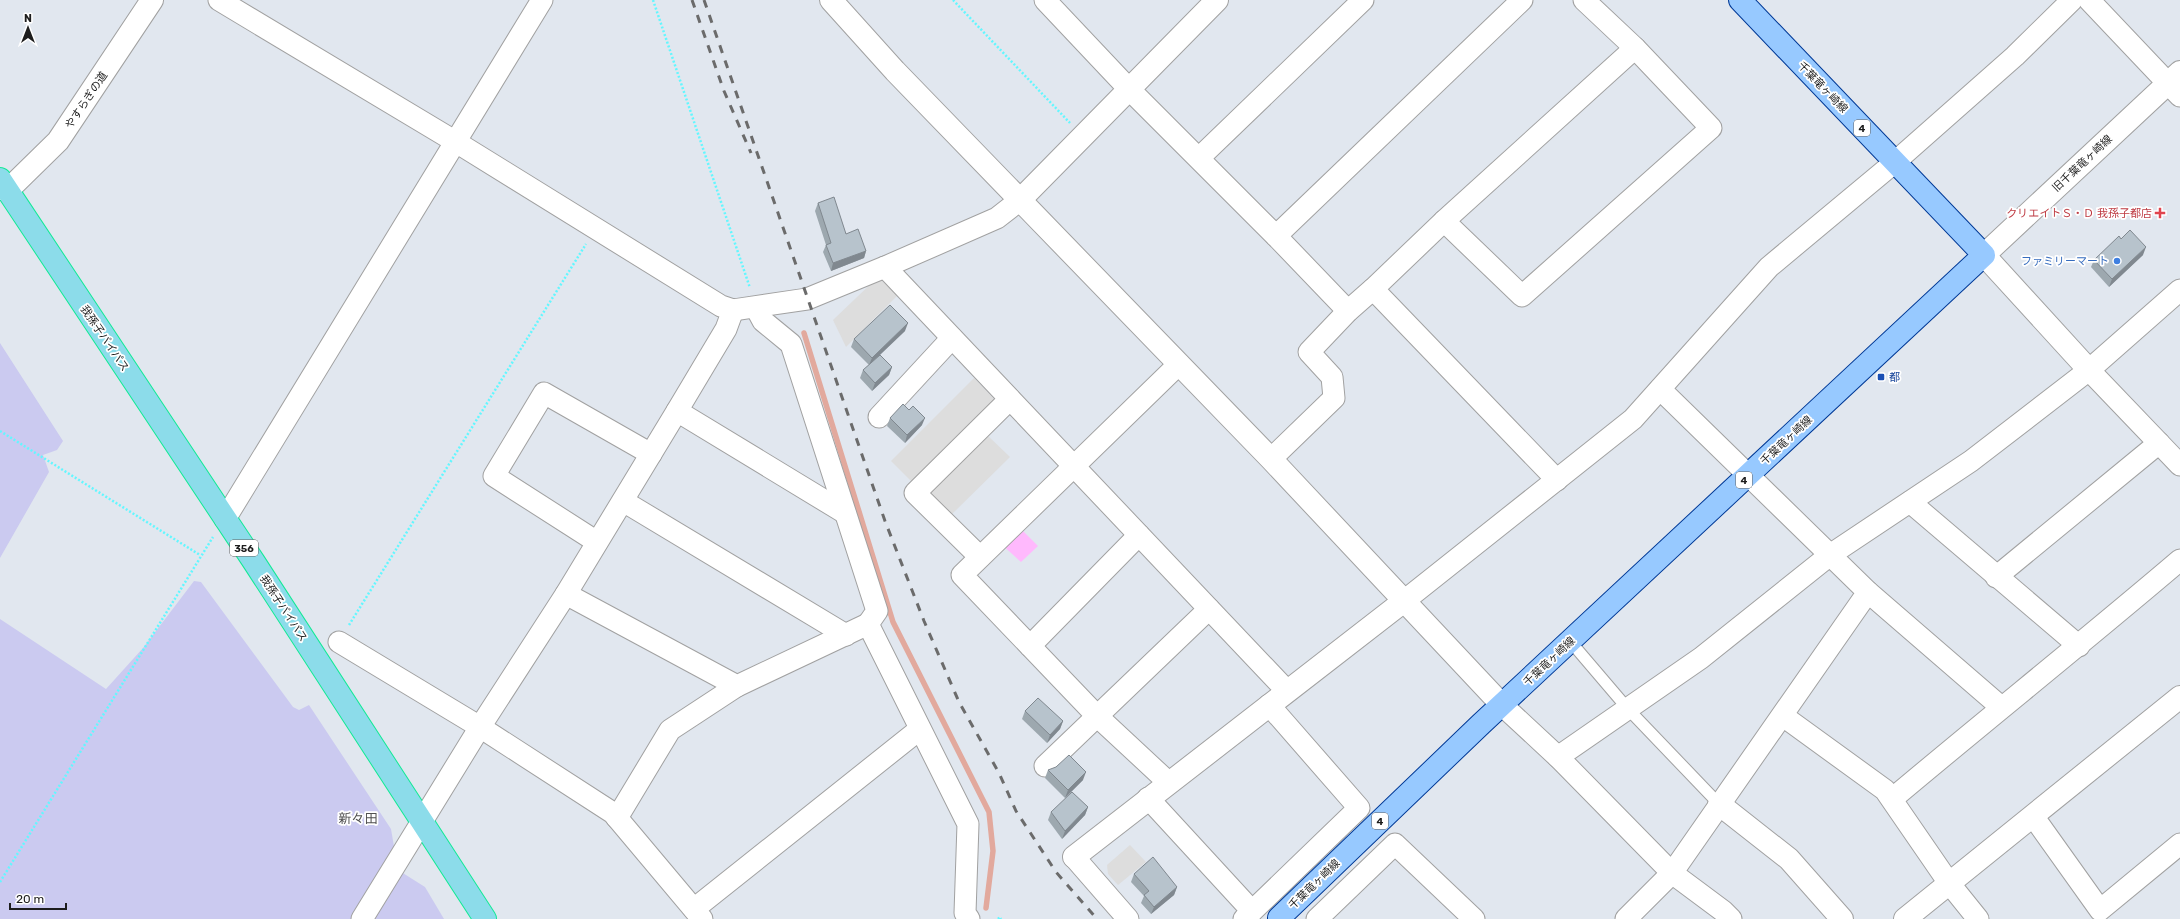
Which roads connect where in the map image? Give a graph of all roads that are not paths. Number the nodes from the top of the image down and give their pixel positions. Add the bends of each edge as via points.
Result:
1 (152, 0) edge
2 (219, 0) edge
3 (542, 0) edge
4 (831, 0) edge
5 (1217, 0) edge
6 (1362, 0) edge
7 (1522, 0) edge
8 (1584, 0) edge
9 (1740, 0) edge
10 (2072, 0) edge
11 (2089, 0) edge
12 (1051, 2) edge
13 (1635, 48) junction
14 (2176, 84) edge
15 (1129, 90) junction
16 (456, 142) junction
17 (1199, 158) junction
18 (1895, 162) junction
19 (4, 185) edge
20 (1020, 200) junction
21 (1444, 221) junction
22 (1276, 236) junction
23 (1984, 255) junction
24 (885, 267) junction
25 (1373, 289) junction
26 (2180, 290) edge
27 (756, 308) junction
28 (733, 310) junction
29 (1348, 311) junction
30 (952, 338) junction
31 (1179, 364) junction
32 (2089, 370) junction
33 (1660, 389) junction
34 (1010, 399) junction
35 (677, 411) junction
36 (879, 417) dead end
37 (2159, 443) junction
38 (651, 454) junction
39 (1271, 459) junction
40 (2180, 465) edge
41 (1074, 466) junction
42 (1749, 476) junction
43 (1557, 480) junction
44 (623, 501) junction
45 (1910, 502) junction
46 (845, 513) junction
47 (225, 519) junction
48 (1139, 535) junction
49 (597, 542) junction
50 (1830, 555) junction
51 (980, 557) junction
52 (2180, 560) edge
53 (1996, 577) junction
54 (1868, 592) junction
55 (566, 594) junction
56 (1404, 601) junction
57 (1209, 609) junction
58 (868, 624) junction
59 (846, 634) junction
60 (1570, 641) junction
61 (339, 642) road end
62 (1030, 646) junction
63 (2079, 646) junction
64 (737, 686) junction
65 (1287, 691) junction
66 (2180, 697) edge
67 (1269, 705) junction
68 (1502, 705) junction
69 (2001, 707) junction
70 (1628, 709) junction
71 (1097, 716) junction
72 (1783, 716) junction
73 (480, 727) junction
74 (920, 728) junction
75 (1558, 757) junction
76 (1045, 766) dead end
77 (1168, 782) junction
78 (1148, 798) junction
79 (1892, 799) junction
80 (1719, 804) junction
81 (2032, 816) junction
82 (617, 818) junction
83 (421, 821) junction
84 (2180, 844) edge
85 (1074, 857) joint
86 (1672, 873) junction
87 (1950, 883) junction
88 (698, 914) edge
89 (2104, 914) edge
90 (1248, 915) edge
91 (1279, 918) dead end
92 (362, 919) edge
93 (485, 919) edge
94 (969, 919) edge
95 (1128, 919) edge
96 (1317, 919) edge
97 (1474, 919) edge
98 (1626, 919) edge
99 (1731, 919) edge
100 (1842, 919) edge
101 (1905, 919) edge
102 (1978, 919) edge

1 - 19 street, やすらぎの道 via 58,141
2 - 16 street
3 - 16 street
4 - 20 street via 895,71
5 - 15 street
6 - 17 street
7 - 22 street
8 - 13 street
9 - 18 main road, 千葉竜ヶ崎線 / 4
10 - 18 street via 2016,56
11 - 14 street
12 - 15 street
13 - 21 street
13 - 21 street via 1711,128 1522,296
14 - 23 street, 旧千葉竜ヶ崎線
15 - 17 street
15 - 20 street
16 - 28 street via 721,306
16 - 47 street
17 - 22 street
18 - 23 main road, 千葉竜ヶ崎線 / 4
18 - 33 street via 1769,267
19 - 47 highway, 我孫子バイパス / 356
20 - 24 street via 997,218
20 - 31 street
21 - 25 street
22 - 29 street
23 - 32 street
23 - 42 main road, 千葉竜ヶ崎線 / 4
24 - 27 street via 807,299
24 - 30 street
25 - 29 street
25 - 43 street
26 - 32 street
27 - 28 street
27 - 46 street via 763,321 791,344
28 - 35 street via 726,329
29 - 39 street via 1309,352 1332,377 1334,398
30 - 34 street
30 - 36 street
31 - 39 street
31 - 41 street
32 - 37 street
32 - 45 street via 1971,461
33 - 42 street
33 - 43 street via 1633,419
34 - 41 street
34 - 51 street via 915,493
35 - 38 street
35 - 46 street
37 - 40 street
37 - 53 street
38 - 44 street
38 - 49 street via 544,393 494,476
39 - 56 street
41 - 48 street
41 - 51 street
42 - 50 street
42 - 60 main road, 千葉竜ヶ崎線 / 4
43 - 56 street
44 - 49 street
44 - 59 street
45 - 50 street
45 - 53 street
46 - 58 street via 877,610
47 - 83 highway, 我孫子バイパス / 356
48 - 57 street
48 - 62 street
49 - 55 street
50 - 54 street
50 - 70 street via 1701,658
51 - 62 street via 962,575
52 - 63 street
53 - 63 street
54 - 69 street
54 - 72 street
55 - 64 street
55 - 73 street
56 - 65 street
56 - 68 street
57 - 65 street
57 - 71 street
58 - 59 street
58 - 74 street
59 - 64 street
60 - 68 main road, 千葉竜ヶ崎線 / 4
60 - 70 lane
61 - 73 street
62 - 71 street
63 - 69 street
64 - 82 street via 670,730
65 - 67 street
66 - 81 street
67 - 77 street
67 - 90 street via 1359,808
68 - 75 street
68 - 91 main road, 千葉竜ヶ崎線 / 4
69 - 79 street
70 - 75 street
70 - 80 lane
71 - 76 street
71 - 77 street
72 - 79 street via 1885,790
72 - 80 street
73 - 82 street
73 - 83 street
74 - 88 street
74 - 94 street via 968,824 965,913
75 - 86 street
77 - 78 street
78 - 85 street
78 - 90 street
79 - 87 street
80 - 86 street
80 - 100 street via 1789,860
81 - 87 street
81 - 89 street
82 - 88 street
83 - 92 street
83 - 93 highway, 我孫子バイパス / 356
84 - 89 street
85 - 95 street
86 - 98 street
86 - 99 street
87 - 101 street
87 - 102 street
96 - 97 street via 1395,844

